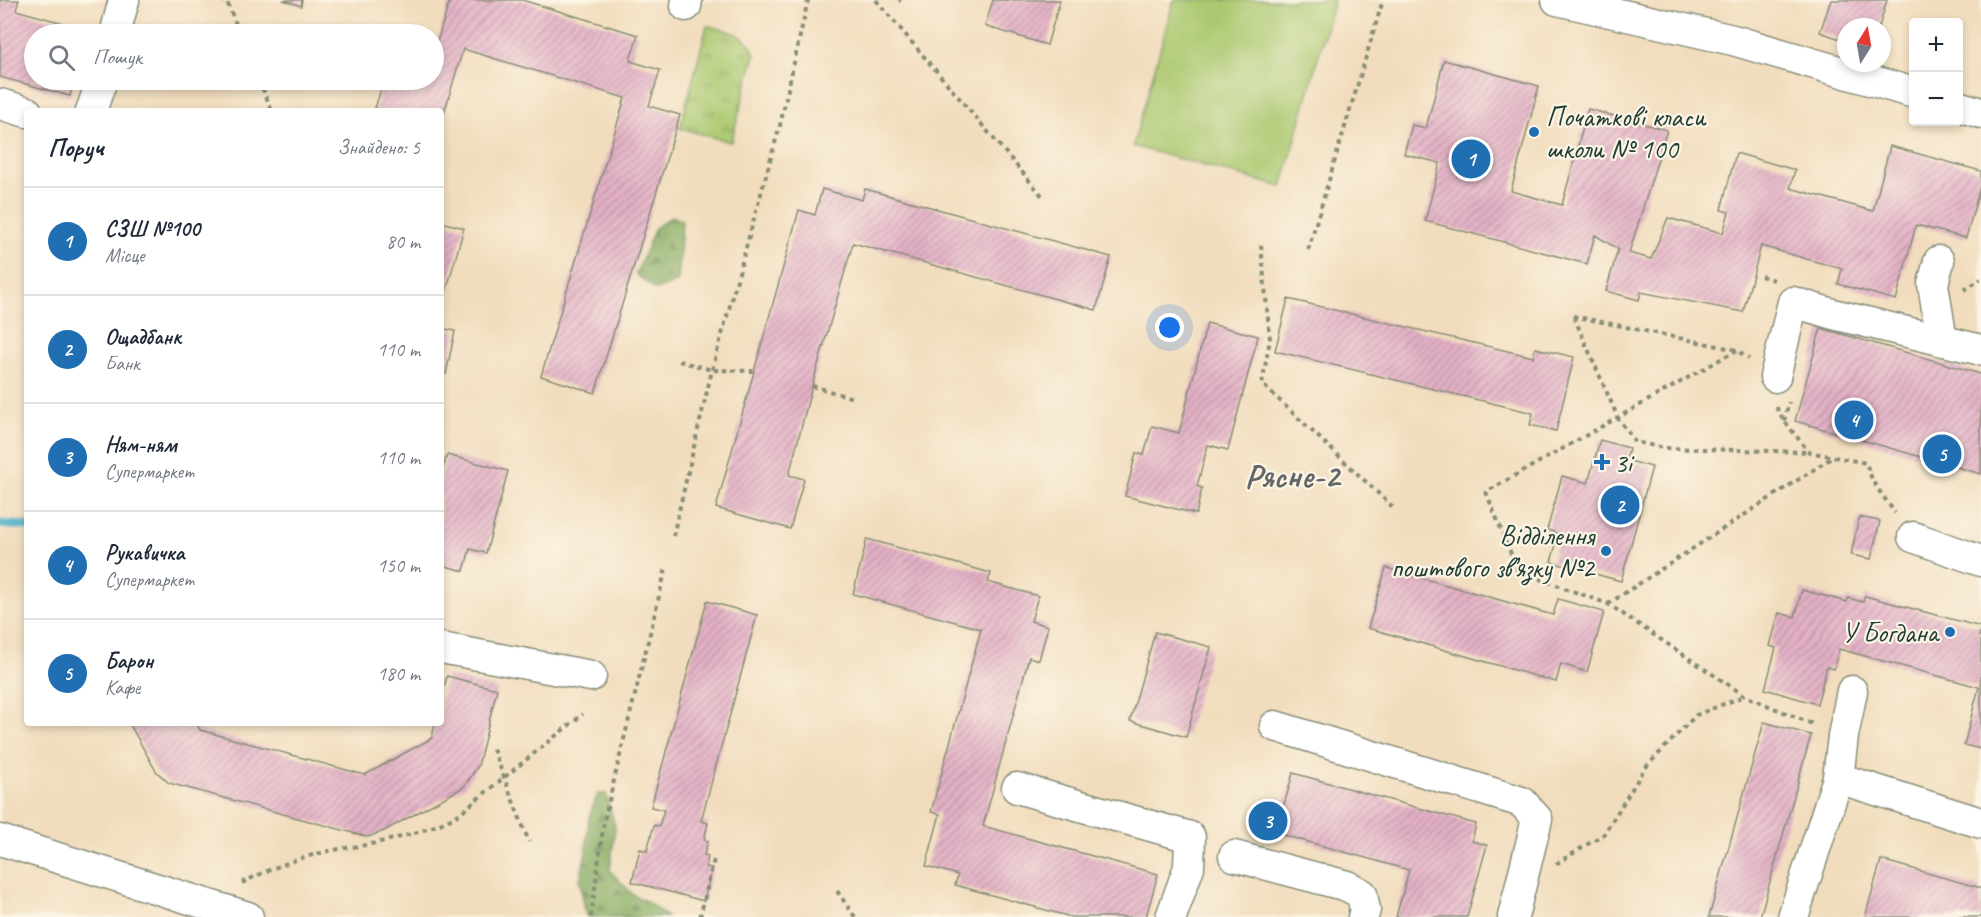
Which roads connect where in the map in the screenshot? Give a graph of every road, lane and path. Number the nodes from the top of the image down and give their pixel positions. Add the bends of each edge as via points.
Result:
1 (124, 0) edge
2 (220, 0) edge
3 (808, 0) edge
4 (876, 0) edge
5 (1383, 0) edge
6 (1557, 0) edge
7 (118, 24) edge
8 (236, 24) edge
9 (98, 90) edge
10 (263, 90) edge
11 (1909, 92) edge
12 (0, 104) edge
13 (1963, 107) edge
14 (92, 108) edge
15 (271, 108) edge
16 (24, 111) edge
17 (1981, 113) edge
18 (1044, 198) dead end
19 (1261, 245) dead end
20 (1308, 250) dead end
21 (1939, 261) dead end
22 (1981, 279) edge
23 (1962, 291) dead end
24 (1573, 316) dead end
25 (1942, 341) junction
26 (1737, 350) dead end
27 (1981, 350) edge
28 (679, 361) dead end
29 (712, 370) junction
30 (753, 371) dead end
31 (1775, 377) dead end
32 (812, 387) dead end
33 (853, 398) dead end
34 (1618, 418) junction
35 (1809, 452) dead end
36 (1834, 456) dead end
37 (1396, 510) dead end
38 (673, 536) dead end
39 (1913, 537) dead end
40 (1981, 561) edge
41 (666, 568) dead end
42 (1608, 604) junction
43 (444, 649) edge
44 (591, 676) dead end
45 (1852, 691) dead end
46 (1745, 696) junction
47 (583, 714) dead end
48 (1275, 726) dead end
49 (1843, 736) junction
50 (493, 749) dead end
51 (1838, 778) junction
52 (505, 779) junction
53 (1017, 788) dead end
54 (1981, 823) edge
55 (0, 840) edge
56 (529, 842) dead end
57 (1234, 856) dead end
58 (714, 859) dead end
59 (1521, 886) junction
60 (837, 891) dead end
61 (205, 905) junction
62 (248, 917) edge
63 (591, 917) edge
64 (700, 917) edge
65 (855, 917) edge
66 (1170, 917) edge
67 (1363, 917) edge
68 (1513, 917) edge
69 (1792, 917) edge

1 - 7 street
2 - 8 path via 227,2
3 - 29 path via 780,125
4 - 18 path
5 - 20 path
6 - 11 street via 1733,40
9 - 14 street
10 - 15 path
12 - 16 street
13 - 17 street
19 - 37 path via 1270,339 1262,384
21 - 25 street via 1933,284
22 - 23 path
24 - 34 path
25 - 27 street
25 - 31 street via 1792,302
26 - 34 path
28 - 29 path
29 - 30 path
29 - 38 path
32 - 33 path
34 - 35 path via 1635,442 1665,448
34 - 42 path via 1486,492 1518,571
36 - 42 path
39 - 40 street
41 - 63 path via 604,820
42 - 46 path
43 - 44 street
45 - 49 street
46 - 49 path
46 - 59 path via 1696,715 1646,768 1604,834
47 - 52 path
48 - 59 street via 1522,802 1537,819
49 - 51 street
50 - 52 path
51 - 54 street
51 - 69 street
52 - 56 path
52 - 61 path via 461,814 437,826 298,860 246,881
53 - 66 street via 1190,837 1189,867
55 - 61 street
57 - 67 street via 1347,886 1362,894
58 - 64 path
59 - 68 street
60 - 65 path
61 - 62 street

